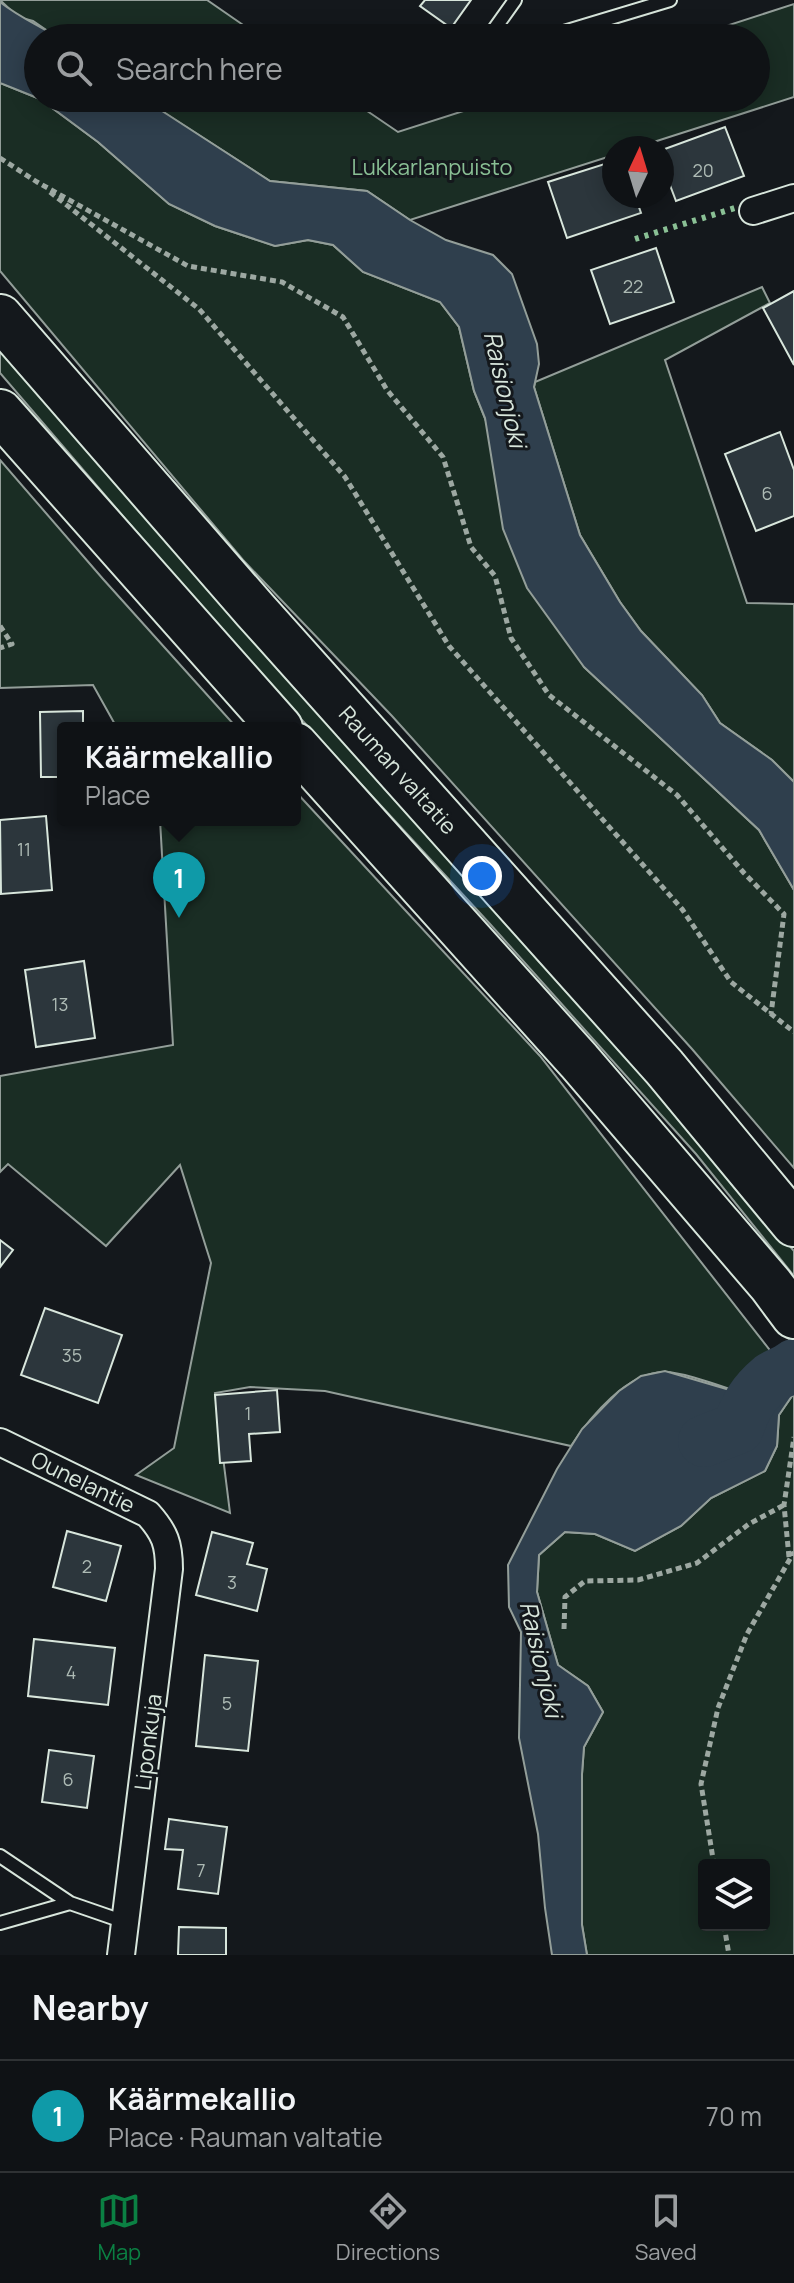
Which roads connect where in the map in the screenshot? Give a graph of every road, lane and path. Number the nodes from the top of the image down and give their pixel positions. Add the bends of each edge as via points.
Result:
1 (515, 0) edge
2 (670, 0) edge
3 (498, 24) edge
4 (590, 24) edge
5 (0, 158) edge
6 (37, 182) junction
7 (794, 198) edge
8 (753, 211) dead end
9 (0, 317) edge
10 (0, 412) edge
11 (0, 626) edge
12 (0, 648) edge
13 (275, 722) edge
14 (301, 752) edge
15 (771, 1014) junction
16 (794, 1032) edge
17 (794, 1224) edge
18 (782, 1300) edge
19 (794, 1437) edge
20 (0, 1442) edge
21 (784, 1505) junction
22 (162, 1530) joint
23 (794, 1552) edge
24 (789, 1558) junction
25 (564, 1629) dead end
26 (0, 1856) edge
27 (713, 1859) edge
28 (70, 1903) junction
29 (125, 1922) junction
30 (0, 1923) edge
31 (725, 1931) edge
32 (121, 1955) edge
33 (729, 1955) edge

1 - 3 lane
2 - 4 lane
5 - 6 path
6 - 15 path via 199,309 345,477 449,646 682,909 731,982
6 - 15 path via 188,266 282,282 343,317 387,390 443,457 471,547 495,576 511,638 549,695 677,795 784,914
7 - 8 street
9 - 17 highway, Rauman valtatie via 664,1067
10 - 13 highway
11 - 12 path via 12,644
14 - 18 highway via 579,1061
15 - 16 path
19 - 21 path
20 - 22 street, Ounelantie via 148,1514
21 - 24 path
21 - 25 path via 697,1563 638,1580 585,1581 565,1597
22 - 29 street, Liponkuja via 169,1569
23 - 24 path
24 - 27 path via 747,1634 718,1708 701,1784
26 - 28 lane
28 - 29 lane
28 - 30 lane
29 - 32 street, Liponkuja
31 - 33 path

